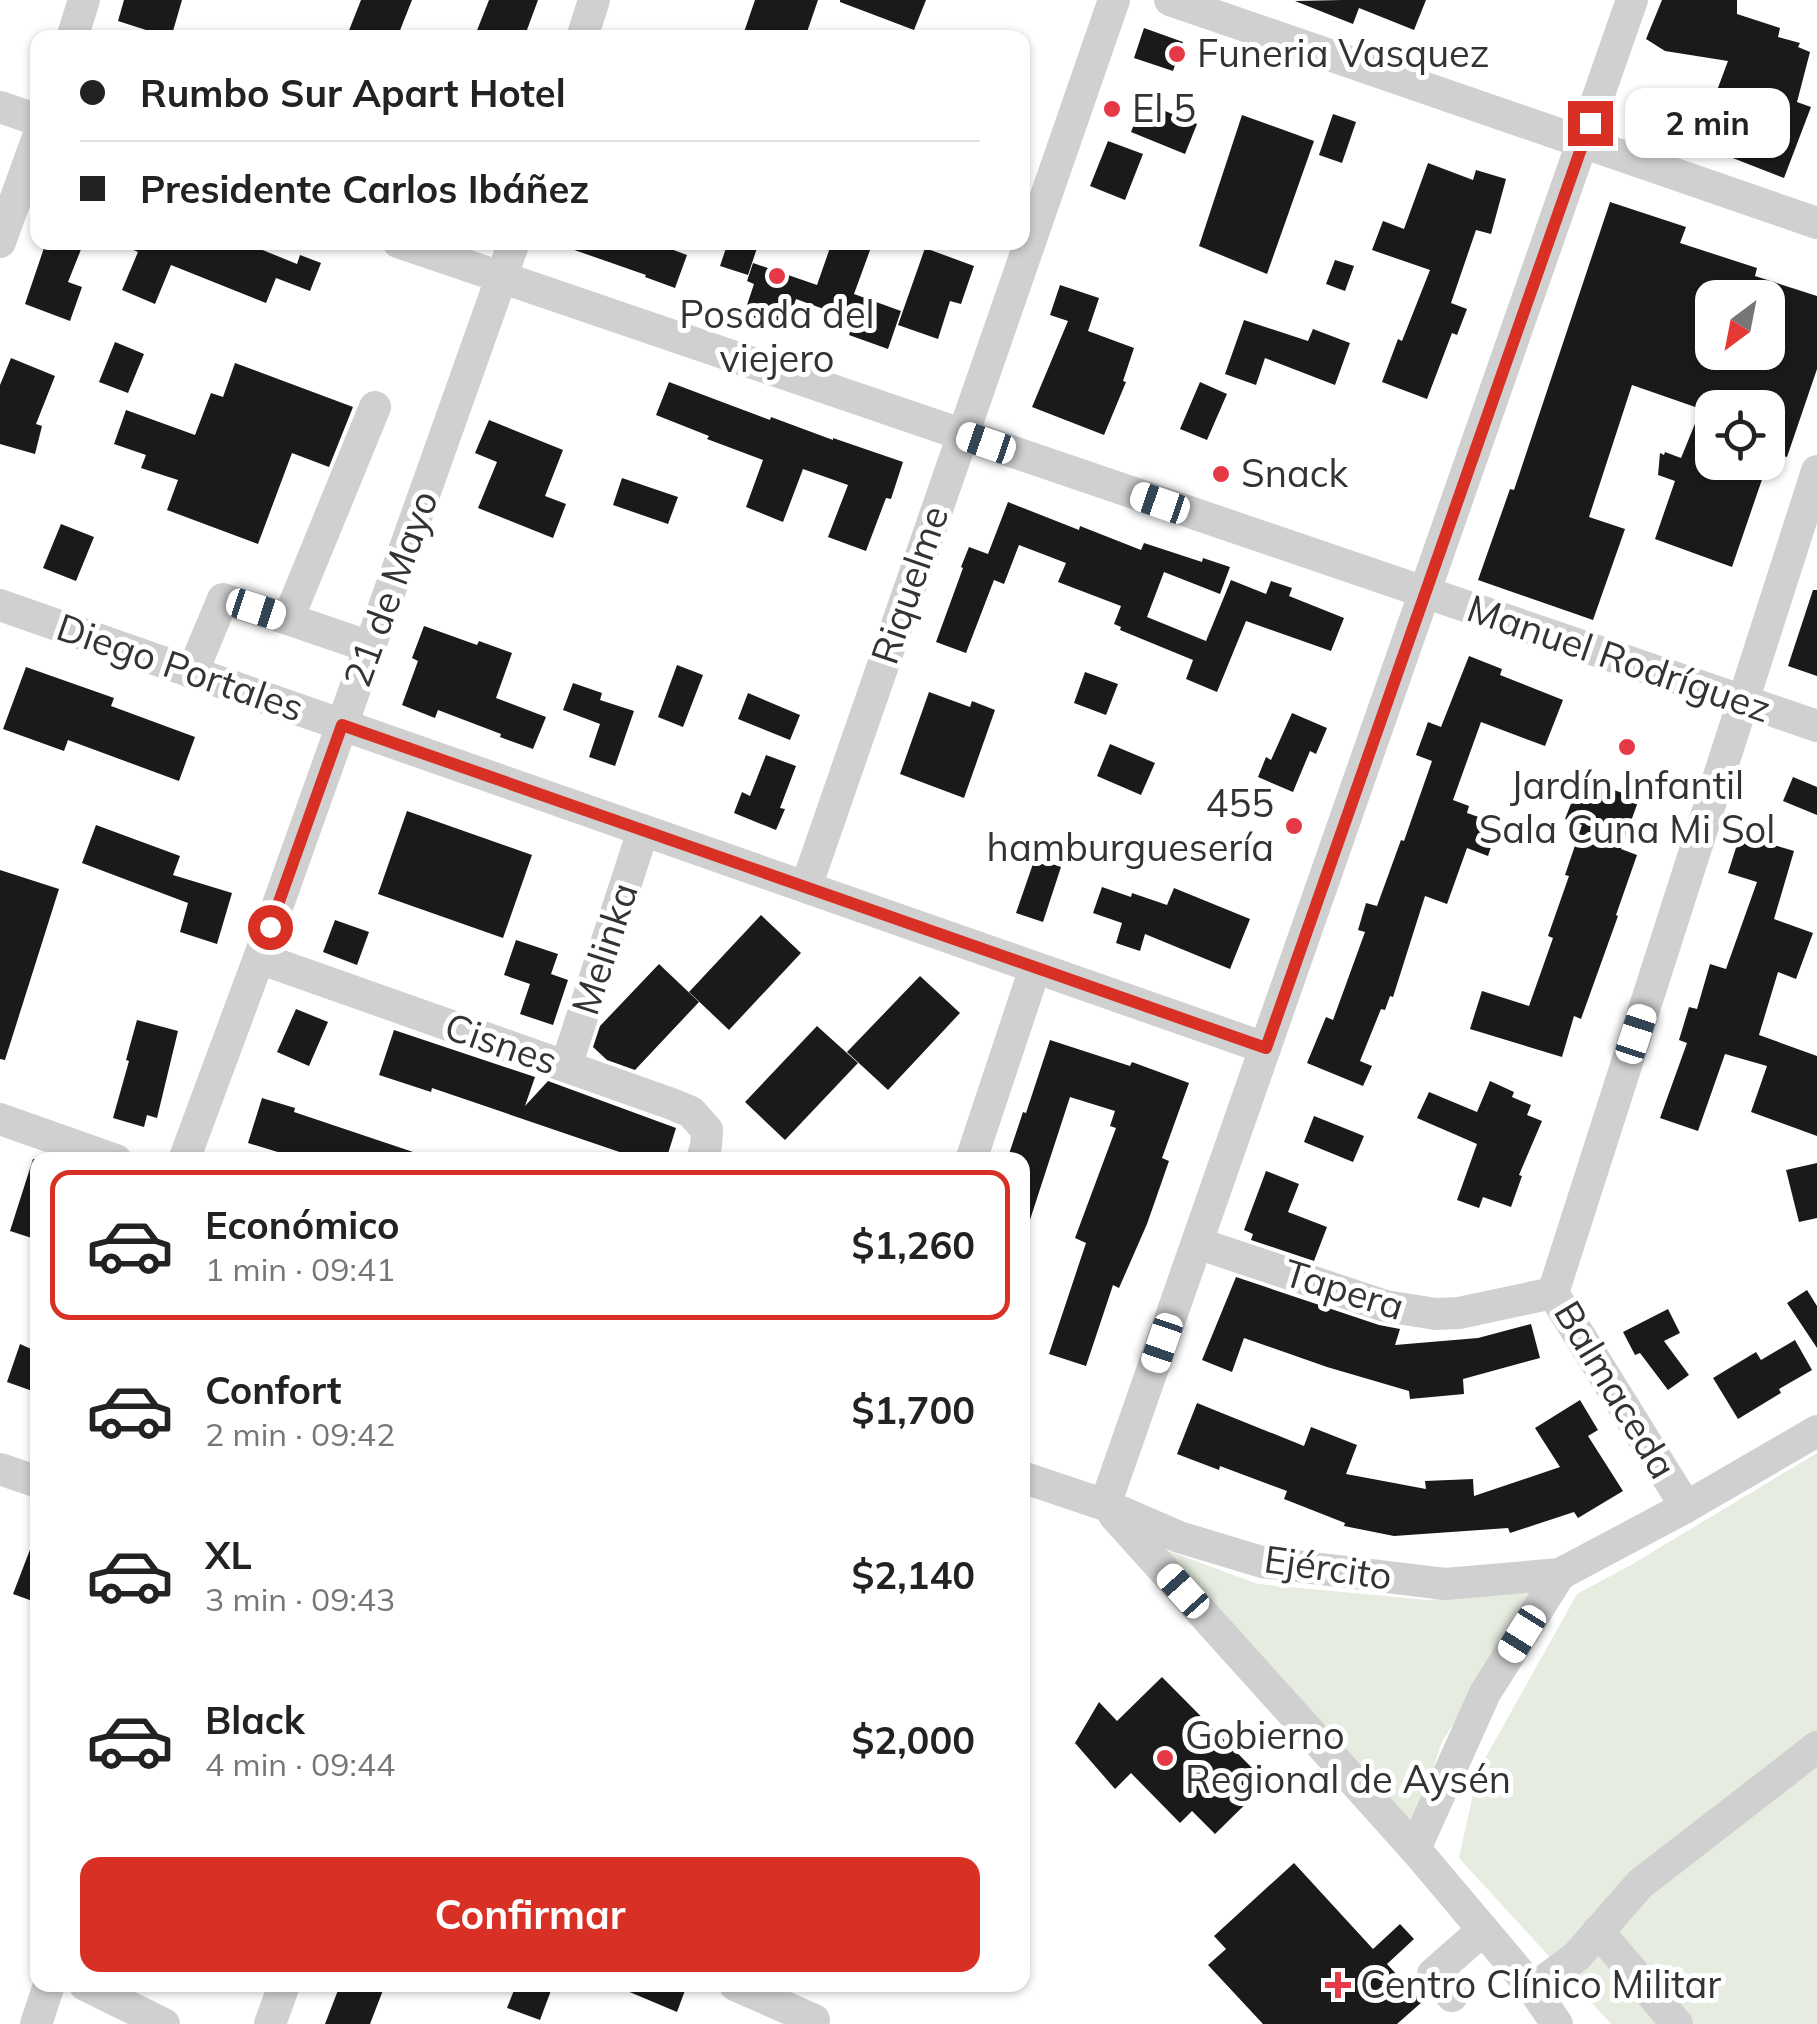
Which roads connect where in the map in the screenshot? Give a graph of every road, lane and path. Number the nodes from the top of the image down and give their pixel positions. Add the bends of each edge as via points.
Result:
1 (84, 0) edge
2 (594, 0) edge
3 (1114, 0) edge
4 (1170, 0) edge
5 (1632, 0) edge
6 (75, 30) edge
7 (585, 30) edge
8 (0, 107) edge
9 (30, 117) edge
10 (1583, 144) junction
11 (30, 158) edge
12 (1817, 223) edge
13 (1030, 240) edge
14 (0, 242) edge
15 (421, 250) edge
16 (511, 250) edge
17 (1027, 250) edge
18 (502, 278) junction
19 (375, 408) dead end
20 (962, 435) junction
21 (1817, 471) edge
22 (1425, 593) junction
23 (0, 605) edge
24 (288, 619) junction
25 (370, 647) junction
26 (192, 672) junction
27 (1743, 701) junction
28 (342, 725) junction
29 (1817, 726) edge
30 (643, 831) junction
31 (806, 887) junction
32 (259, 958) junction
33 (1034, 968) junction
34 (1266, 1048) junction
35 (566, 1066) junction
36 (0, 1120) edge
37 (93, 1152) edge
38 (187, 1152) edge
39 (704, 1152) edge
40 (975, 1152) edge
41 (1197, 1243) junction
42 (1554, 1293) junction
43 (1817, 1431) edge
44 (0, 1469) edge
45 (30, 1479) edge
46 (1030, 1480) edge
47 (1105, 1506) junction
48 (1686, 1507) junction
49 (1560, 1574) junction
50 (1817, 1747) edge
51 (1414, 1849) junction
52 (1482, 1930) junction
53 (1598, 1932) junction
54 (1533, 1989) junction
55 (47, 1992) edge
56 (99, 1992) edge
57 (281, 1992) edge
58 (750, 1992) edge
59 (1452, 1996) dead end
60 (814, 2020) dead end
61 (36, 2024) edge
62 (164, 2024) edge
63 (270, 2024) edge
64 (1557, 2024) edge
65 (1574, 2024) edge
66 (1677, 2024) edge

1 - 6 street
2 - 7 street
3 - 13 street, Riquelme
4 - 10 street
5 - 10 street
8 - 9 street
10 - 12 street
10 - 22 street
11 - 14 street
15 - 18 street, Manuel Rodríguez
16 - 18 street, 21 de Mayo
17 - 20 street, Riquelme
18 - 20 street, Manuel Rodríguez
18 - 25 street, 21 de Mayo
19 - 24 street
20 - 22 street, Manuel Rodríguez
20 - 31 street, Riquelme
21 - 27 street, Balmaceda
22 - 27 street, Manuel Rodríguez
22 - 34 street
23 - 26 street, Diego Portales
24 - 25 street
24 - 26 street via 223,599
25 - 28 street, 21 de Mayo
26 - 28 street, Diego Portales
27 - 29 street, Manuel Rodríguez
27 - 42 street, Balmaceda
28 - 30 street, Diego Portales
28 - 32 street, 21 de Mayo
30 - 31 street, Diego Portales
30 - 35 street, Melinka
31 - 33 street, Diego Portales
32 - 35 street, Cisnes
32 - 38 street, 21 de Mayo
33 - 34 street, Diego Portales
33 - 40 street
34 - 41 street
35 - 39 street, Cisnes via 691,1112 707,1130
36 - 37 street
41 - 42 street, Tapera via 1412,1312 1459,1313
41 - 47 street
42 - 48 street, Balmaceda
43 - 48 street, Ejército
44 - 45 street
46 - 47 street, Ejército
47 - 49 street, Ejército via 1262,1562 1444,1584
47 - 51 street, Ejército
48 - 49 street, Ejército
49 - 51 street, Ejército via 1485,1692
50 - 53 street via 1640,1884
51 - 52 street, Ejército
52 - 54 street, Ejército
52 - 59 street via 1434,1974
53 - 54 street
53 - 66 street
54 - 64 street, Ejército
54 - 65 street, Ejército
55 - 61 street
56 - 62 street
57 - 63 street
58 - 60 street

